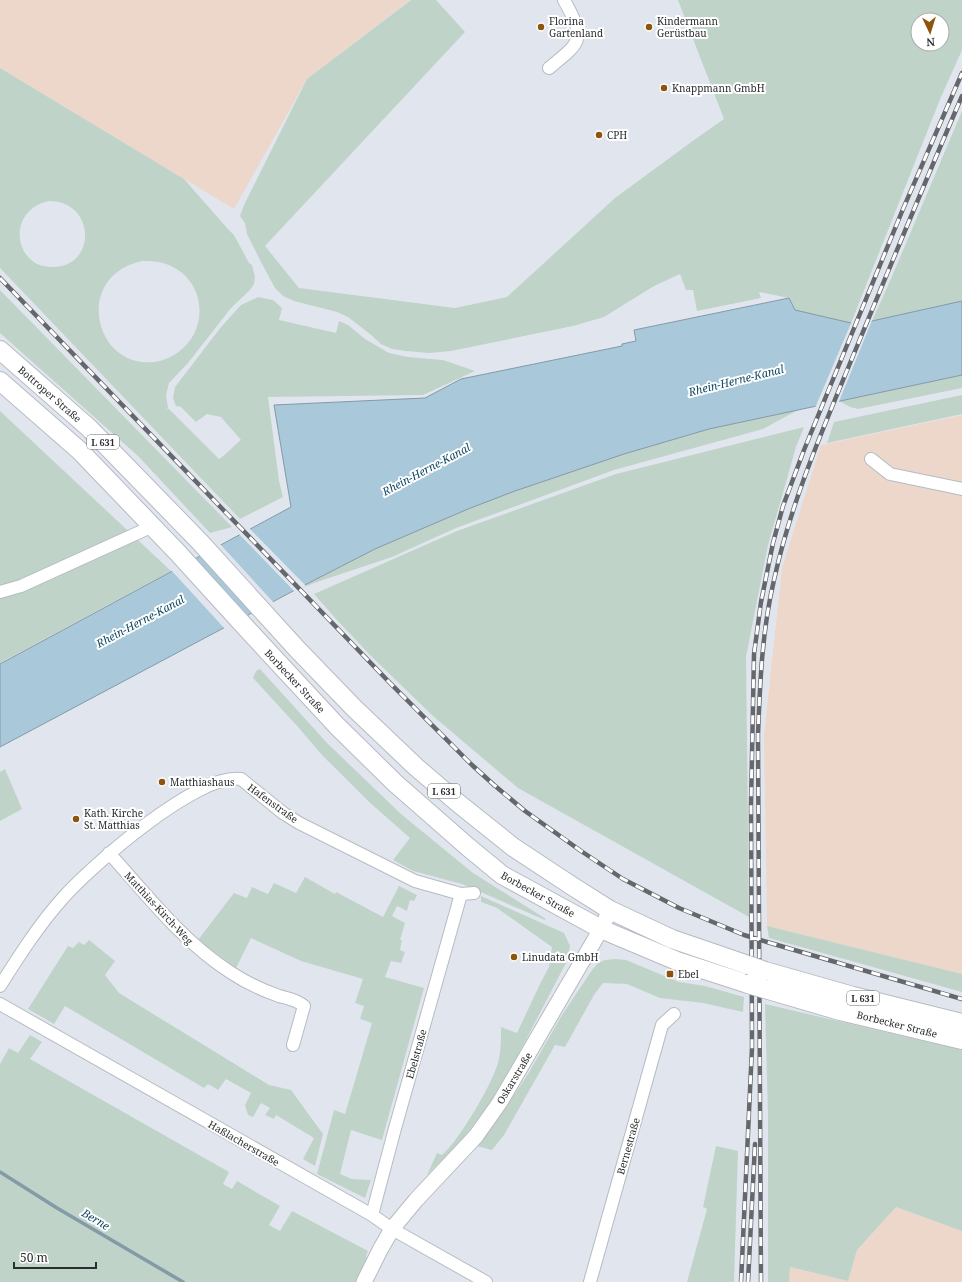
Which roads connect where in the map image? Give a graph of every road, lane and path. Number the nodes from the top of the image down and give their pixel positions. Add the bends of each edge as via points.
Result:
1 (564, 0) edge
2 (549, 68) dead end
3 (0, 350) edge
4 (0, 381) edge
5 (870, 459) dead end
6 (962, 489) edge
7 (153, 526) junction
8 (200, 542) joint
9 (0, 592) edge
10 (110, 853) junction
11 (474, 893) dead end
12 (461, 894) junction
13 (610, 910) junction
14 (601, 929) junction
15 (0, 986) edge
16 (0, 1004) edge
17 (674, 1014) dead end
18 (962, 1023) edge
19 (962, 1040) edge
20 (293, 1044) dead end
21 (372, 1215) junction
22 (392, 1229) junction
23 (364, 1282) edge
24 (486, 1282) edge
25 (590, 1282) edge

1 - 2 street via 578,28 579,38 575,45
3 - 8 main road, Bottroper Straße / L 631 via 89,428
4 - 7 main road, L 631 via 80,451
5 - 6 street via 890,474
7 - 9 street via 21,586
7 - 14 main road, Borbecker Straße / L 631 via 337,726 395,783 502,875
8 - 13 main road, Borbecker Straße / L 631 via 294,645 416,767 513,848
10 - 12 street, Hafenstraße via 160,814 187,797 234,778 241,779 299,823 415,881
10 - 15 street, Hafenstraße via 62,899
10 - 20 street, Matthias-Kirch-Weg via 181,933 207,957 256,986 304,1006
11 - 12 street, Hafenstraße
12 - 21 street, Ebelstraße
13 - 14 street, Oskarstraße
13 - 18 main road, Borbecker Straße / L 631 via 672,939 756,968 853,996
14 - 19 main road, Borbecker Straße / L 631 via 677,961 756,987 840,1011
14 - 22 street, Oskarstraße via 500,1102 476,1136
16 - 21 street, Haßlacherstraße
17 - 25 street, Bernestraße via 662,1026
21 - 22 street, Haßlacherstraße
22 - 23 street
22 - 24 street, Haßlacherstraße

